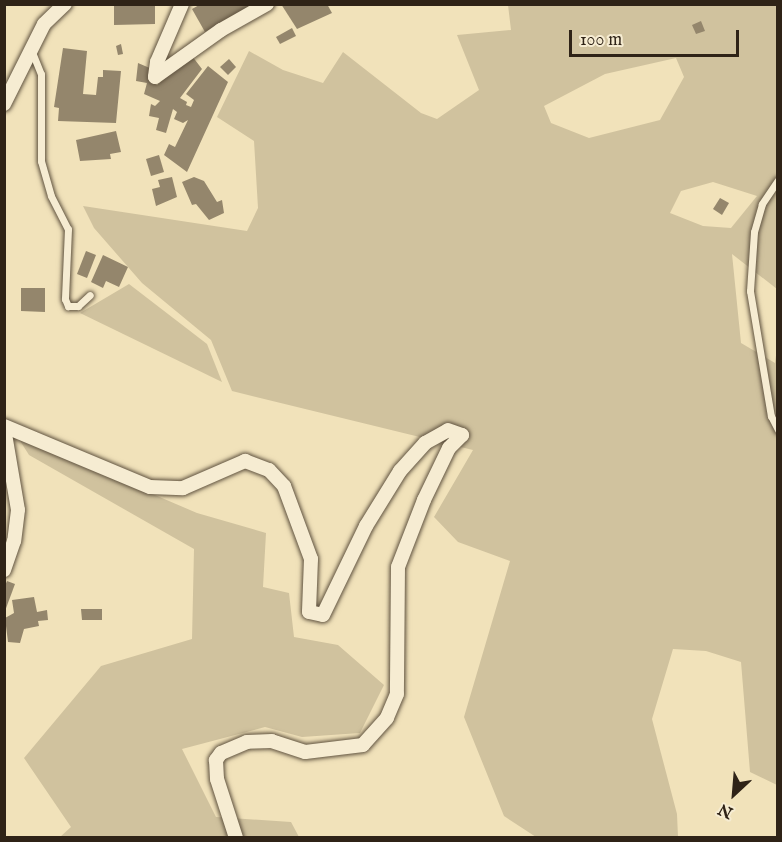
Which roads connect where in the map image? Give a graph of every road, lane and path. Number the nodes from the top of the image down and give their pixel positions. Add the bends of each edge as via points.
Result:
1 (64, 4) edge
2 (182, 4) edge
3 (267, 4) edge
4 (32, 50) junction
5 (4, 104) edge
6 (777, 180) edge
7 (90, 295) dead end
8 (4, 427) edge
9 (777, 430) edge
10 (4, 570) edge
11 (236, 837) edge

1 - 4 street via 44,24
2 - 3 street via 157,62 155,77 159,78 221,30
4 - 5 street
4 - 7 lane via 41,74 41,161 51,196 68,229 65,299 68,306 78,306
6 - 9 lane via 762,204 754,232 750,291 771,416
8 - 10 street via 18,510 14,541
8 - 11 street via 150,487 183,488 245,461 269,470 284,486 311,559 309,612 323,615 366,526 400,471 425,443 448,430 462,435 449,448 429,489 398,567 397,694 387,718 363,745 305,752 272,741 247,742 221,753 216,760 218,779

